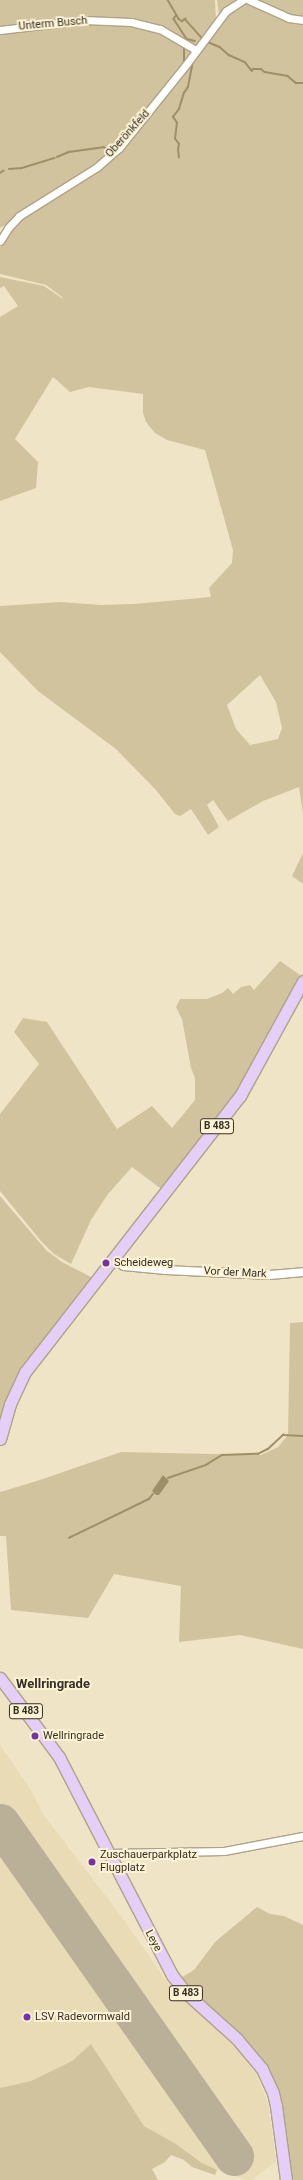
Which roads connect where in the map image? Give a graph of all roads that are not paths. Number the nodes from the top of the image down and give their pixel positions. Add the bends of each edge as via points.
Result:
1 (243, 0) edge
2 (249, 0) edge
3 (303, 20) edge
4 (0, 30) edge
5 (196, 50) junction
6 (0, 241) edge
7 (303, 981) edge
8 (113, 1260) junction
9 (303, 1272) edge
10 (0, 1439) edge
11 (0, 1678) edge
12 (303, 1836) edge
13 (108, 1853) junction
14 (286, 2180) edge

1 - 5 street, Oberönkfeld via 226,11
2 - 3 street via 289,18
4 - 5 street, Unterm Busch via 84,20 131,22 160,29
5 - 6 street, Oberönkfeld via 118,148 97,167 19,216
7 - 8 main road, B 483 via 240,1096
8 - 9 street, Vor der Mark via 124,1266 166,1270 263,1275
8 - 10 main road, B 483 via 25,1372 10,1404
11 - 13 main road, Leye / B 483 via 51,1745
12 - 13 street via 224,1851
13 - 14 main road, Leye / B 483 via 172,1975 186,1993 250,2053 268,2081 278,2117

